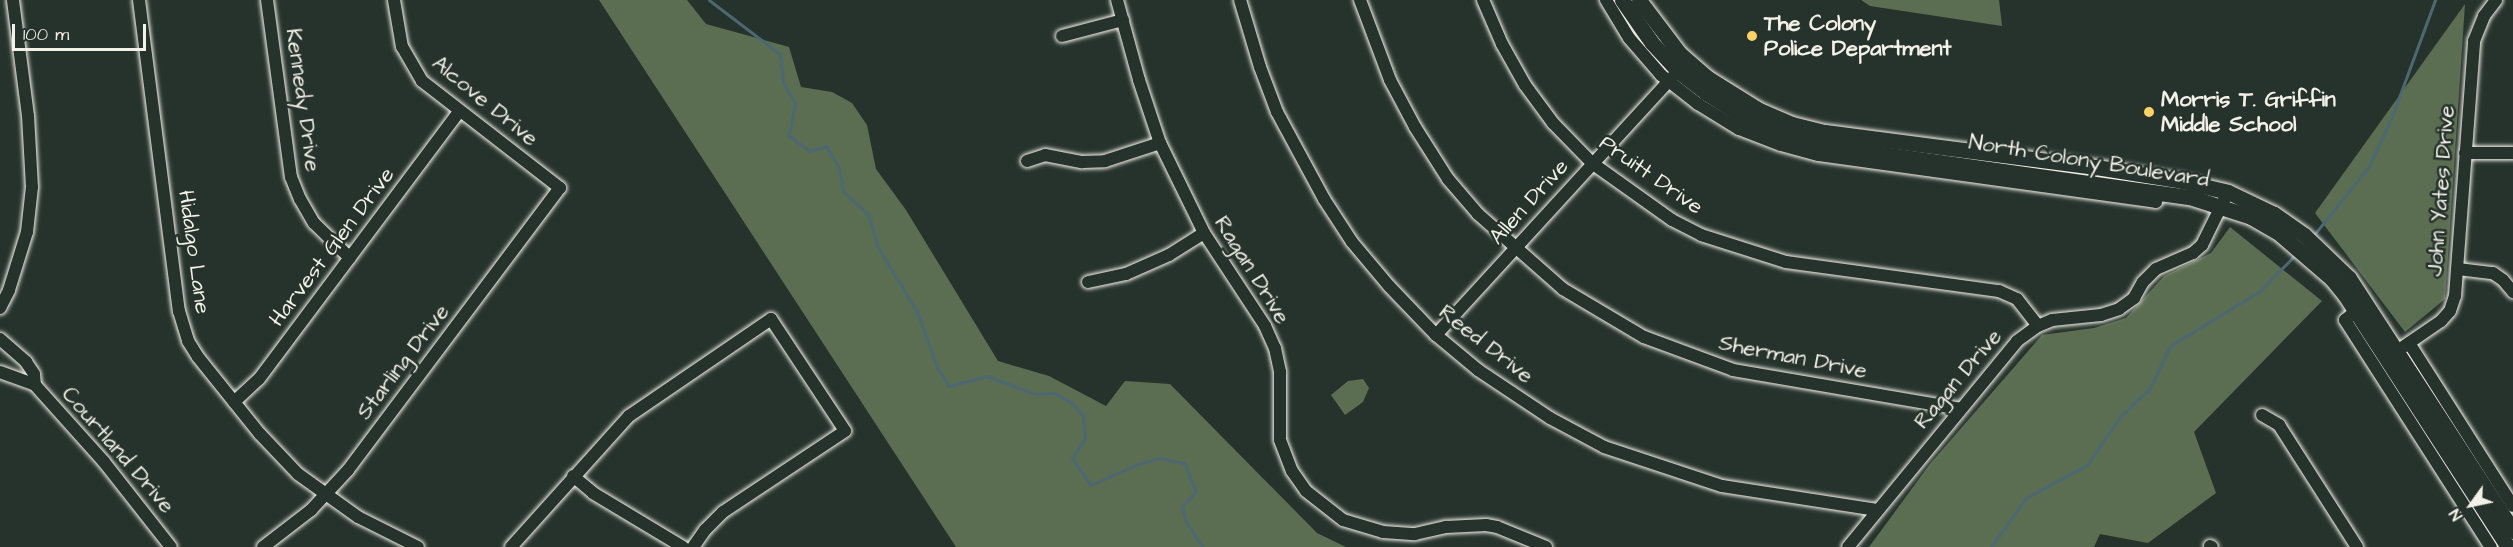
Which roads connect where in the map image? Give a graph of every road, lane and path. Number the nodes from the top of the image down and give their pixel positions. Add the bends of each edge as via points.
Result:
1 (13, 0) edge
2 (139, 0) edge
3 (267, 0) edge
4 (394, 0) edge
5 (1117, 0) edge
6 (1240, 0) edge
7 (1360, 0) edge
8 (1483, 0) edge
9 (1606, 0) edge
10 (1622, 0) edge
11 (1639, 0) edge
12 (2496, 0) edge
13 (1123, 20) junction
14 (1062, 36) dead end
15 (1678, 71) junction
16 (459, 112) junction
17 (1160, 143) junction
18 (2465, 153) junction
19 (2513, 153) edge
20 (1027, 161) dead end
21 (1592, 164) junction
22 (560, 188) joint
23 (2225, 199) junction
24 (1204, 233) junction
25 (1515, 249) junction
26 (350, 258) junction
27 (2458, 269) junction
28 (1088, 282) dead end
29 (2513, 292) edge
30 (0, 308) edge
31 (2356, 311) junction
32 (2038, 326) junction
33 (1436, 335) junction
34 (0, 339) edge
35 (2398, 351) junction
36 (0, 372) edge
37 (35, 385) junction
38 (234, 402) junction
39 (1960, 409) junction
40 (2262, 415) dead end
41 (573, 476) junction
42 (325, 495) junction
43 (2513, 506) edge
44 (1877, 510) junction
45 (2513, 531) edge
46 (174, 546) edge
47 (263, 547) edge
48 (418, 547) edge
49 (512, 547) edge
50 (683, 547) edge
51 (693, 547) edge
52 (1546, 547) edge
53 (1848, 547) edge
54 (2357, 547) edge
55 (2491, 547) edge
56 (2508, 547) edge

1 - 30 street via 28,116 32,187 27,232
2 - 38 street, Hidalgo Lane via 181,321 194,352
3 - 26 street, Kennedy Drive via 286,153 294,184 319,230
4 - 16 street, Alcove Drive via 400,42 411,66 428,88
5 - 13 street, Ragan Drive
6 - 33 street, Reed Drive via 1277,112 1323,200 1352,242
7 - 25 street, Sherman Drive via 1390,80 1415,127 1448,179
8 - 21 street, Pruitt Drive via 1525,85 1553,123
9 - 15 street via 1629,38
10 - 15 main road, North Colony Boulevard via 1652,43
11 - 15 main road, North Colony Boulevard via 1663,34
12 - 18 street, John Yates Drive via 2484,16 2474,41
13 - 14 street
13 - 17 street, Ragan Drive
15 - 21 street, Allen Drive
15 - 23 main road, North Colony Boulevard via 1759,110 1814,129 2096,167
15 - 23 main road, North Colony Boulevard via 1747,119 1832,147
16 - 22 street, Alcove Drive
16 - 26 street, Harvest Glen Drive
17 - 20 street via 1105,161 1082,162 1045,155
17 - 24 street, Ragan Drive
18 - 19 street
18 - 27 street, John Yates Drive
21 - 25 street, Allen Drive
21 - 32 street, Pruitt Drive via 1701,235 1786,262 1999,291 2017,299
22 - 42 street, Starling Drive via 356,461
23 - 31 main road, North Colony Boulevard via 2280,234 2332,279
23 - 32 street, Ragan Drive via 2202,245 2156,269 2134,298 2119,309
23 - 35 main road, North Colony Boulevard via 2274,214 2320,249 2349,278
24 - 28 street via 1169,255 1126,274
24 - 52 street, Ragan Drive via 1265,326 1280,372 1278,415 1283,453 1316,500 1343,520 1383,532 1415,534 1446,527 1497,526
25 - 33 street, Allen Drive
25 - 39 street, Sherman Drive via 1563,289 1601,313 1686,354 1776,379
26 - 38 street, Harvest Glen Drive via 259,379
27 - 29 street via 2493,273
27 - 35 street, John Yates Drive via 2450,311 2431,330
31 - 35 main road, North Colony Boulevard
31 - 55 street via 2345,320
32 - 39 street, Ragan Drive via 2002,356
33 - 44 street, Reed Drive via 1529,405 1604,447 1722,486
34 - 37 street, Courtland Drive via 26,362
35 - 43 street
35 - 45 main road, North Colony Boulevard
35 - 56 main road, North Colony Boulevard
36 - 37 street, Courtland Drive
37 - 46 street, Courtland Drive
38 - 42 street, Hidalgo Lane via 279,455
39 - 44 street, Ragan Drive
40 - 54 street via 2279,425
41 - 49 street
41 - 50 street via 596,495
41 - 51 street via 641,405 771,319 845,431 723,512
42 - 47 street, Starling Drive
42 - 48 street, Hidalgo Lane via 364,521
44 - 53 street, Ragan Drive

